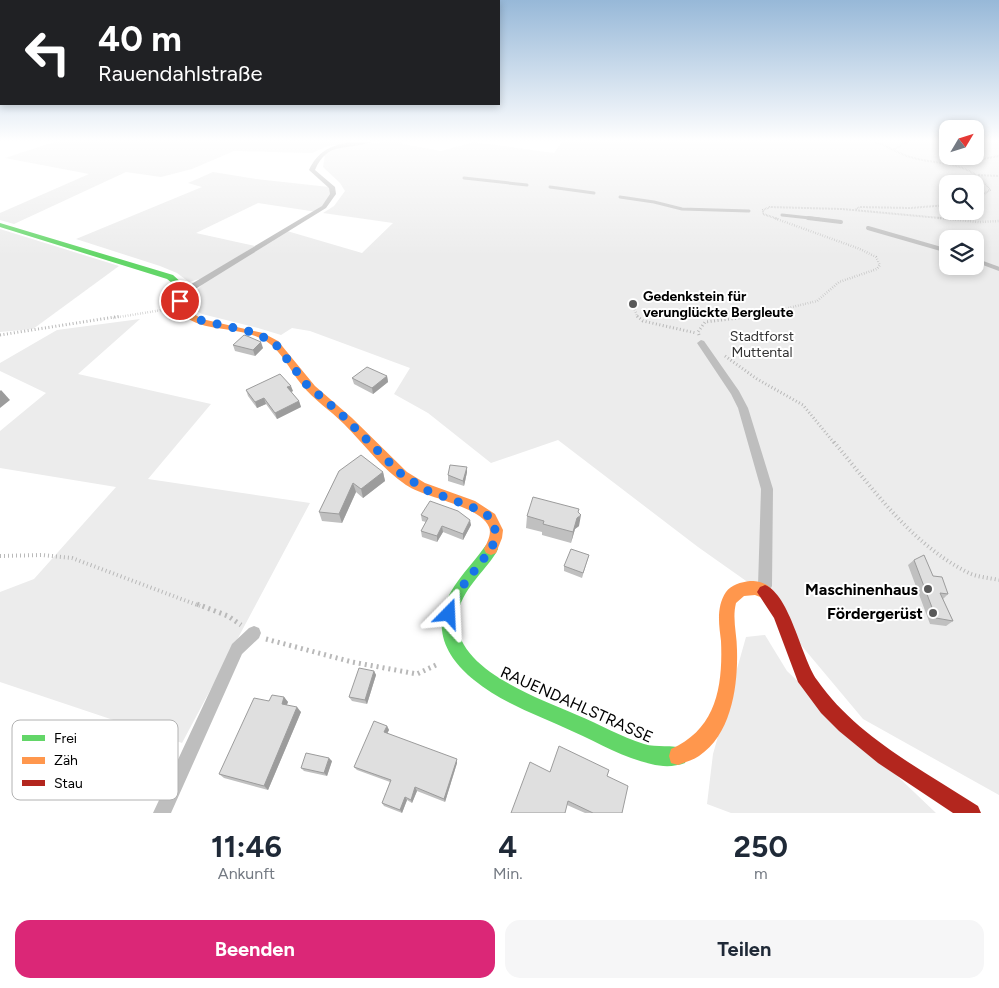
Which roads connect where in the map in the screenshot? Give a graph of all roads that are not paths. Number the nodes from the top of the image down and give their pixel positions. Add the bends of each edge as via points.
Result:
1 (324, 180) edge
2 (0, 225) edge
3 (180, 300) junction
4 (700, 339) road end
5 (764, 591) junction
6 (254, 633) road end
7 (178, 778) edge
8 (168, 800) edge
9 (162, 813) edge
10 (972, 813) edge

1 - 3 lane via 332,187 333,194 324,207
2 - 3 street, RAUENDAHLSTRASSE via 162,273 180,285
3 - 5 street, RAUENDAHLSTRASSE via 182,312 191,318 252,332 274,342 306,384 400,473 426,490 472,507 492,520 496,533 492,548 458,592 449,614 451,635 459,653 483,678 504,691 638,751 654,756 681,756 698,747 706,738 722,708 730,663 729,602 740,590 756,588
4 - 5 lane via 739,400 767,489
5 - 10 street via 777,607 797,663 823,703 888,758
6 - 7 lane via 237,649
8 - 9 lane

